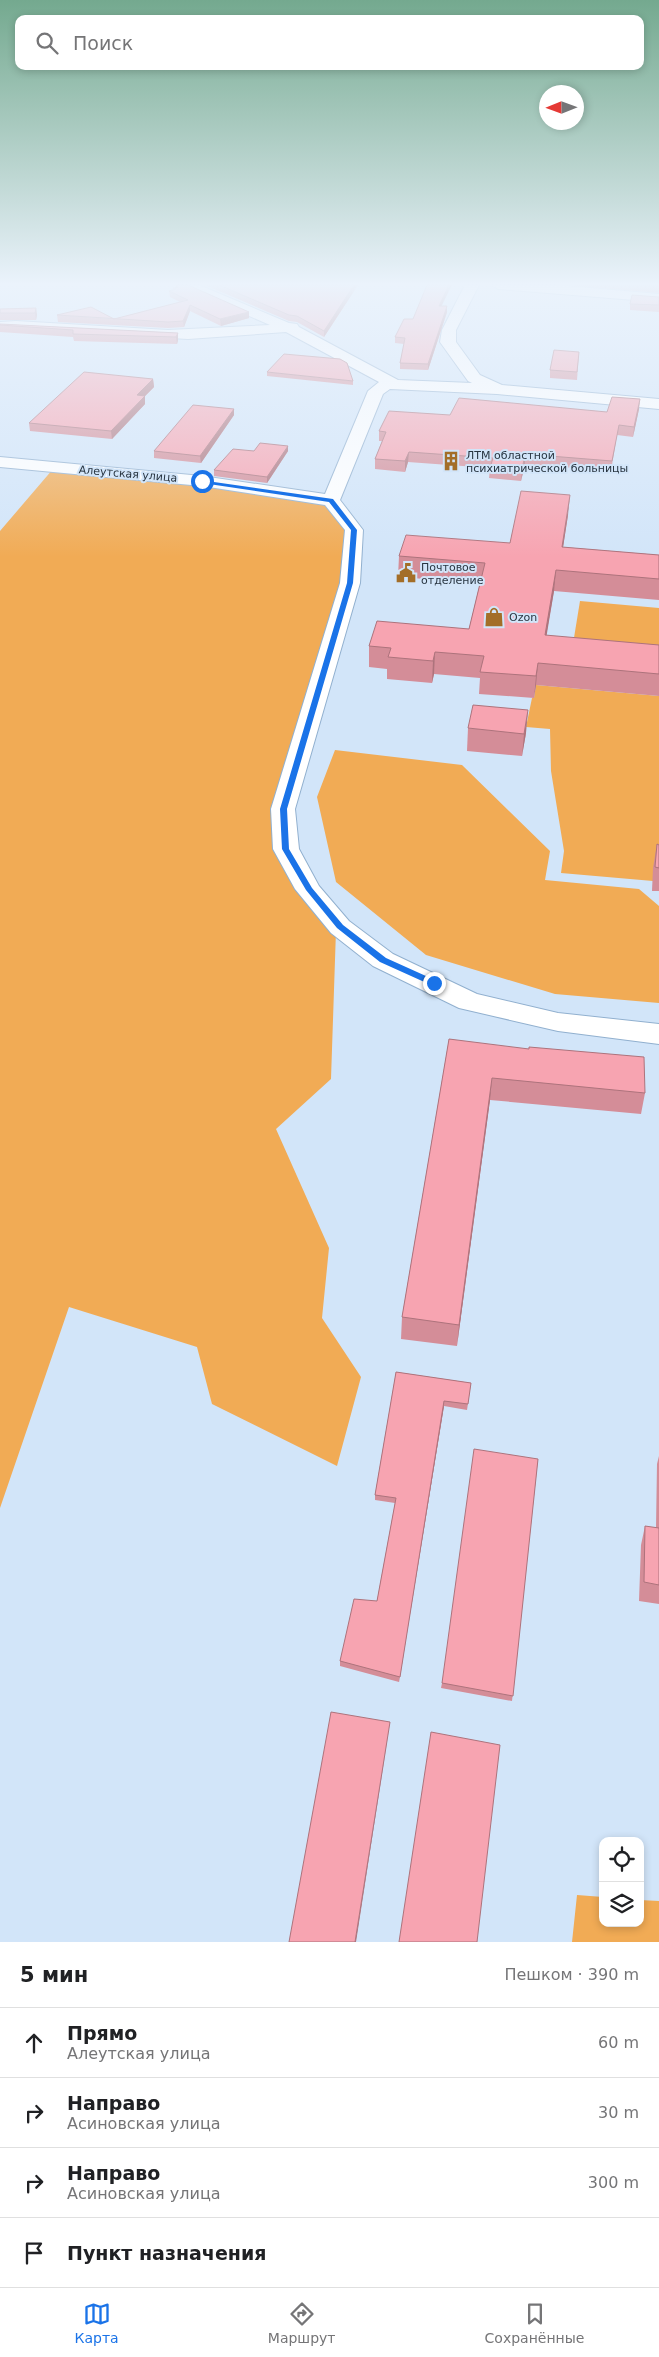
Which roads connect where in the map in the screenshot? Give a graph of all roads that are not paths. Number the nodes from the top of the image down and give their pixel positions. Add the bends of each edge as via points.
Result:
1 (380, 376) edge
2 (472, 376) edge
3 (392, 383) junction
4 (497, 389) junction
5 (659, 404) edge
6 (0, 462) edge
7 (331, 500) junction
8 (659, 1034) edge

1 - 3 street
2 - 4 street
3 - 4 street
3 - 7 street via 376,391
4 - 5 street
6 - 7 street, Алеутская улица via 202,481
7 - 8 street via 354,530 350,583 283,809 286,849 308,889 340,927 383,960 469,1001 558,1022

